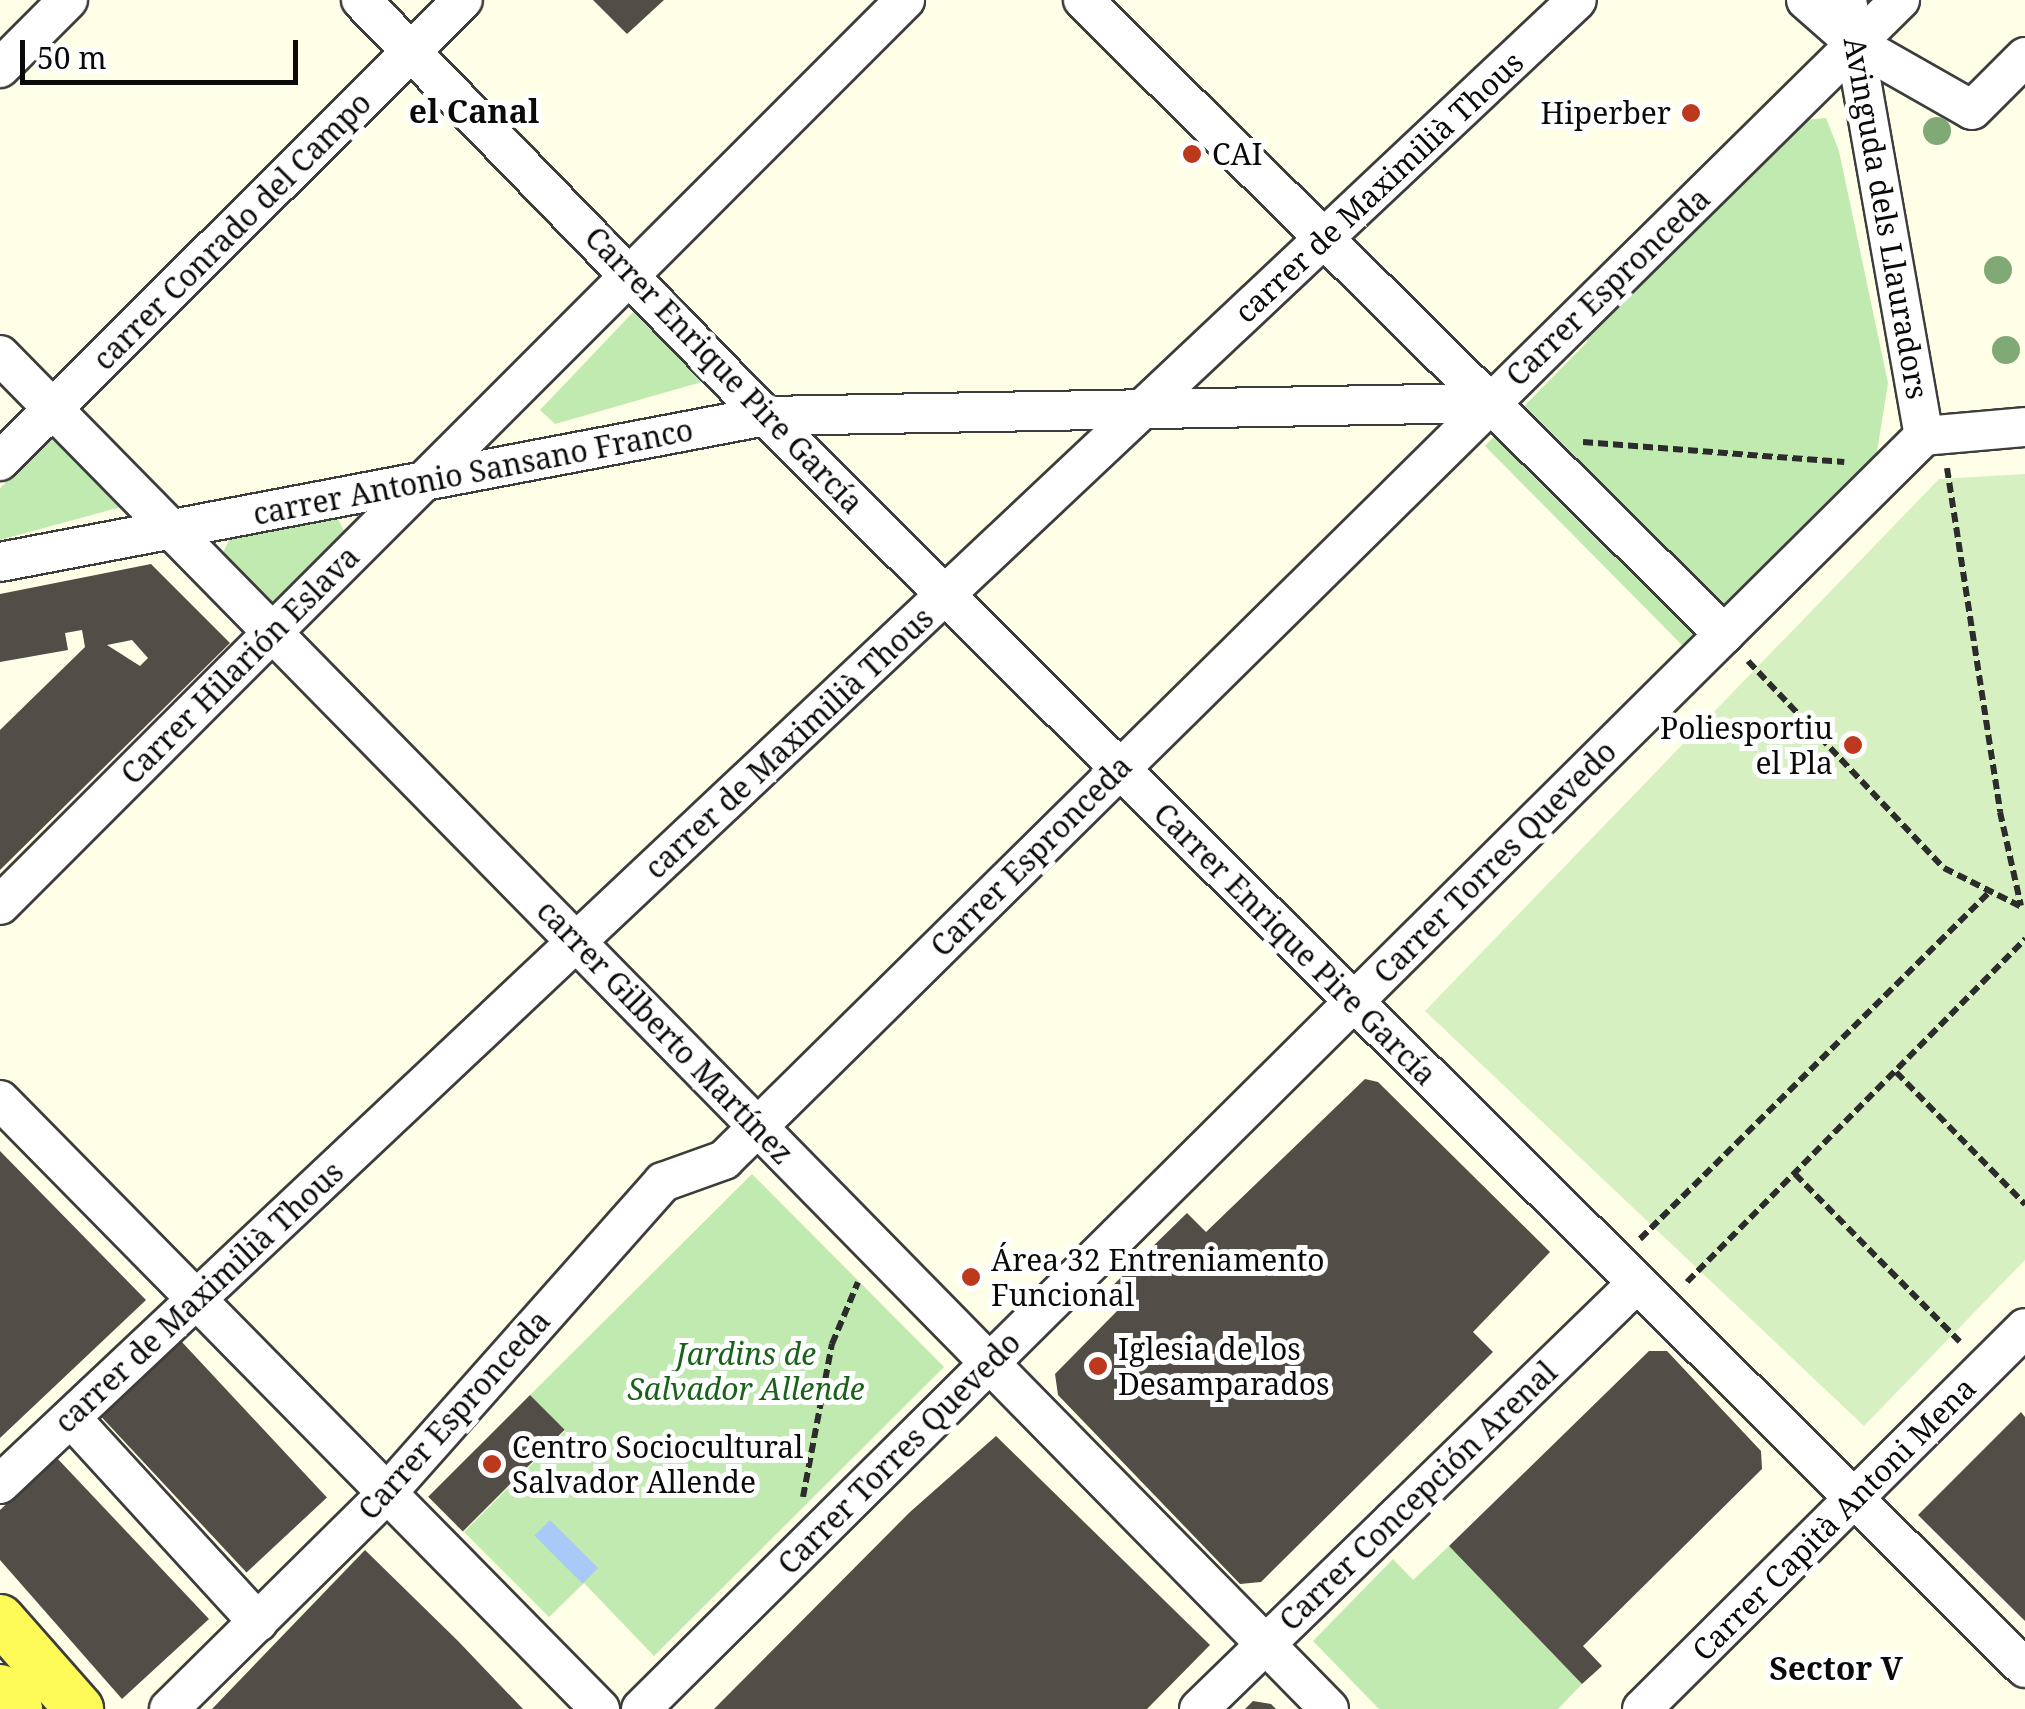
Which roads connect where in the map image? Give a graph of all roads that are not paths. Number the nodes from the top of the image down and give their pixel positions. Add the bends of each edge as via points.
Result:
1 (68, 0) edge
2 (361, 0) edge
3 (463, 0) edge
4 (905, 0) edge
5 (1083, 0) edge
6 (1577, 0) edge
7 (1806, 0) edge
8 (1847, 0) edge
9 (1900, 0) edge
10 (1856, 44) junction
11 (411, 52) junction
12 (2025, 57) edge
13 (0, 68) edge
14 (1324, 240) junction
15 (631, 274) junction
16 (0, 356) edge
17 (1490, 403) junction
18 (1414, 405) junction
19 (53, 409) junction
20 (1144, 410) junction
21 (765, 416) junction
22 (2025, 427) edge
23 (1391, 438) dead end
24 (1935, 449) junction
25 (0, 461) edge
26 (426, 480) junction
27 (172, 530) junction
28 (0, 562) edge
29 (945, 596) junction
30 (271, 633) junction
31 (1724, 634) junction
32 (1120, 768) junction
33 (0, 906) edge
34 (577, 942) junction
35 (1354, 1002) junction
36 (0, 1100) edge
37 (758, 1127) junction
38 (1638, 1284) junction
39 (196, 1300) junction
40 (2025, 1328) edge
41 (990, 1363) junction
42 (70, 1418) junction
43 (0, 1484) edge
44 (387, 1494) junction
45 (1854, 1498) junction
46 (0, 1619) edge
47 (258, 1622) junction
48 (1266, 1644) junction
49 (2025, 1668) edge
50 (0, 1688) edge
51 (18, 1709) edge
52 (79, 1709) edge
53 (169, 1709) edge
54 (600, 1709) edge
55 (640, 1709) edge
56 (1199, 1709) edge
57 (1329, 1709) edge
58 (1642, 1709) edge

1 - 13 street
2 - 11 street, Carrer Enrique Pire García
3 - 11 street, carrer Conrado del Campo
4 - 15 street, Carrer Hilarión Eslava
5 - 14 street
6 - 14 street, carrer de Maximilià Thous
7 - 10 street
8 - 10 street, Avinguda dels Llauradors
9 - 10 street, Carrer Espronceda
10 - 12 street via 1972,110
10 - 17 street, Carrer Espronceda
10 - 24 street, Avinguda dels Llauradors
11 - 15 street, Carrer Enrique Pire García
11 - 19 street, carrer Conrado del Campo
14 - 17 street
14 - 20 street, carrer de Maximilià Thous
15 - 21 street, Carrer Enrique Pire García
15 - 26 street, Carrer Hilarión Eslava
16 - 19 street, carrer Gilberto Martínez
17 - 18 street, carrer Antonio Sansano Franco
17 - 31 street
17 - 32 street, Carrer Espronceda
18 - 20 street, carrer Antonio Sansano Franco
18 - 23 street
19 - 25 street, carrer Conrado del Campo
19 - 27 street, carrer Gilberto Martínez
20 - 21 street, carrer Antonio Sansano Franco
20 - 29 street, carrer de Maximilià Thous
21 - 26 street, carrer Antonio Sansano Franco
21 - 29 street, Carrer Enrique Pire García
22 - 24 street
24 - 31 street, Carrer Torres Quevedo via 1894,466
26 - 27 street, carrer Antonio Sansano Franco
26 - 30 street, Carrer Hilarión Eslava
27 - 28 street, carrer Antonio Sansano Franco
27 - 30 street, carrer Gilberto Martínez
29 - 32 street, Carrer Enrique Pire García
29 - 34 street, carrer de Maximilià Thous
30 - 33 street, Carrer Hilarión Eslava
30 - 34 street, carrer Gilberto Martínez
31 - 35 street, Carrer Torres Quevedo
32 - 35 street, Carrer Enrique Pire García
32 - 37 street, Carrer Espronceda
34 - 37 street, carrer Gilberto Martínez
34 - 39 street, carrer de Maximilià Thous
35 - 38 street, Carrer Enrique Pire García
35 - 41 street, Carrer Torres Quevedo
36 - 39 street
37 - 41 street, carrer Gilberto Martínez
37 - 44 street, Carrer Espronceda via 724,1160 663,1182
38 - 45 street, Carrer Enrique Pire García
38 - 48 street, Carrer Concepción Arenal
39 - 42 street, carrer de Maximilià Thous
39 - 44 street
40 - 45 street, Carrer Capità Antoni Mena
41 - 48 street, carrer Gilberto Martínez
41 - 55 street, Carrer Torres Quevedo
42 - 43 street, carrer de Maximilià Thous
42 - 47 street
44 - 47 street, Carrer Espronceda
44 - 54 street
45 - 49 street, Carrer Enrique Pire García
45 - 58 street, Carrer Capità Antoni Mena
46 - 52 main road
47 - 53 street, Carrer Espronceda
48 - 56 street, Carrer Concepción Arenal
48 - 57 street, carrer Gilberto Martínez
50 - 51 main road

